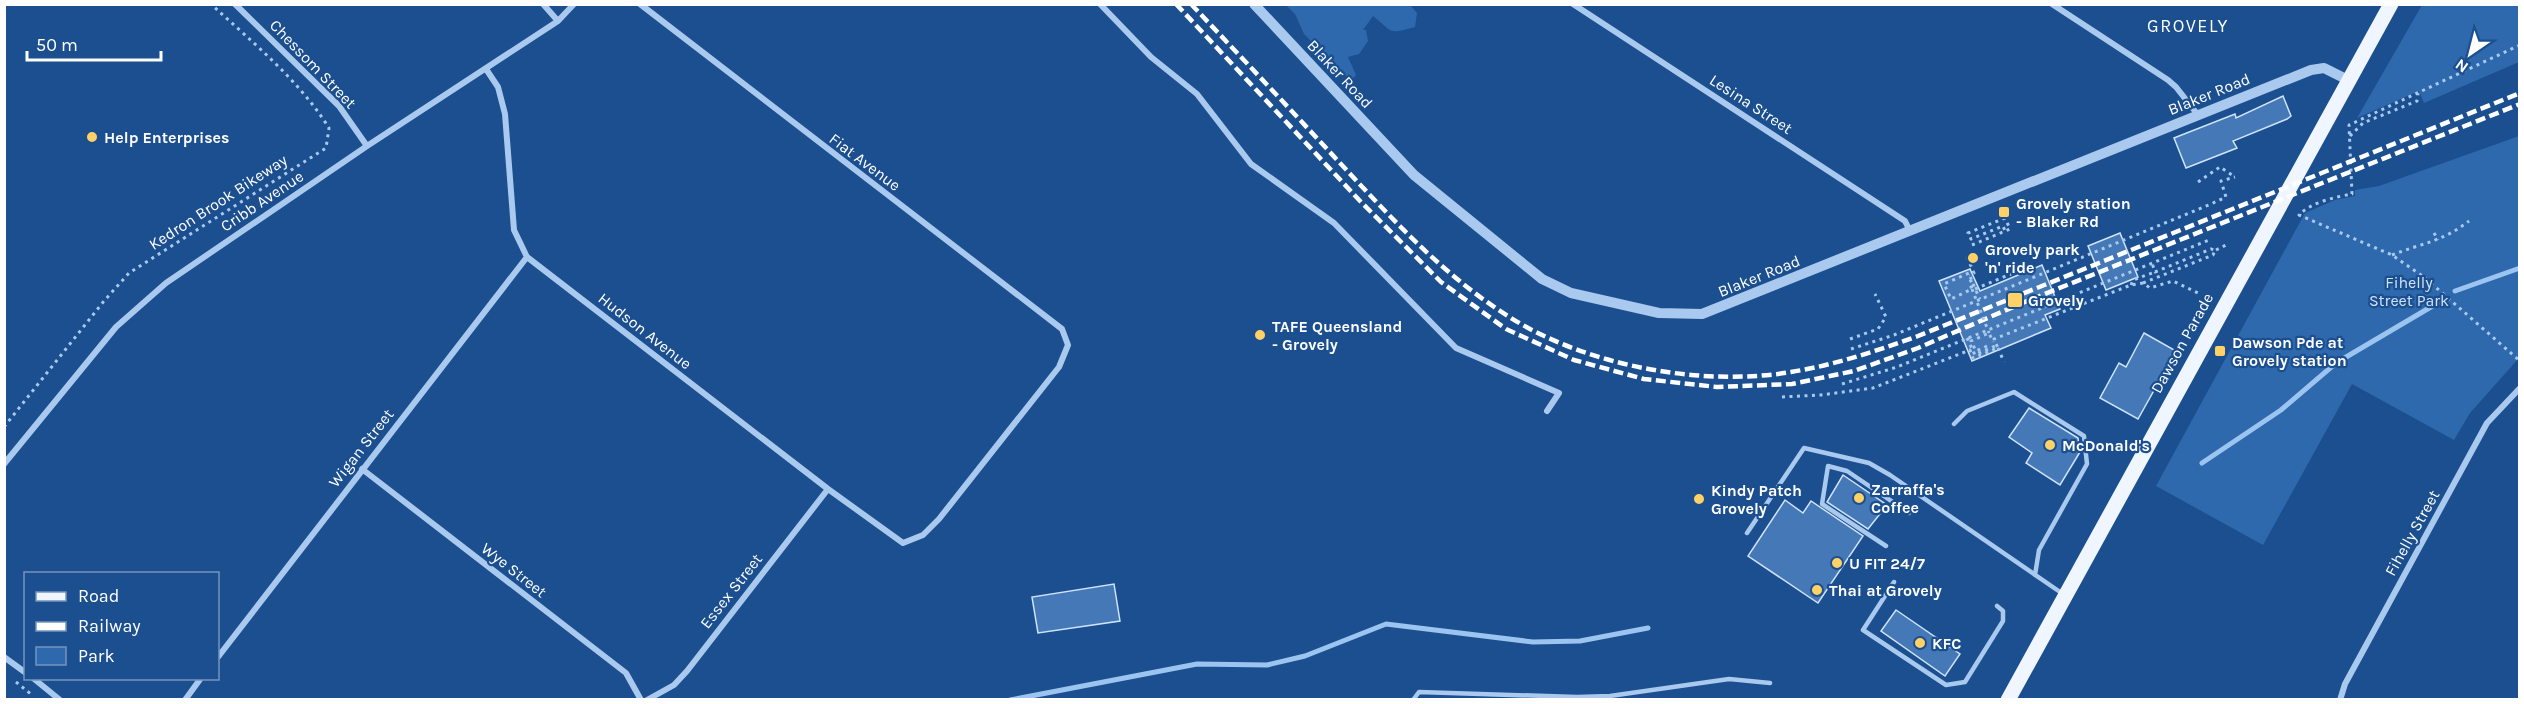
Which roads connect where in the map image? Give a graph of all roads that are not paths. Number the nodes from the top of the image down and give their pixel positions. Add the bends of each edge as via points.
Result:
1 (235, 4) edge
2 (543, 4) edge
3 (574, 4) edge
4 (640, 4) edge
5 (1100, 4) edge
6 (1254, 4) edge
7 (1573, 4) edge
8 (2052, 4) edge
9 (2391, 4) edge
10 (558, 21) junction
11 (486, 69) junction
12 (2350, 81) junction
13 (2198, 115) junction
14 (367, 146) junction
15 (1910, 231) junction
16 (527, 257) junction
17 (2520, 388) edge
18 (1547, 411) dead end
19 (1954, 424) dead end
20 (4, 464) edge
21 (362, 469) junction
22 (828, 489) junction
23 (1909, 513) dead end
24 (1747, 532) dead end
25 (903, 543) joint
26 (1886, 546) dead end
27 (2035, 575) junction
28 (1894, 582) dead end
29 (2065, 596) junction
30 (1997, 606) dead end
31 (219, 656) edge
32 (4, 657) edge
33 (24, 672) edge
34 (36, 680) edge
35 (199, 680) edge
36 (1770, 683) dead end
37 (60, 699) edge
38 (185, 699) edge
39 (641, 699) edge
40 (647, 699) edge
41 (1413, 699) edge
42 (2008, 699) edge
43 (2340, 699) edge

1 - 14 street, Chessom Street via 339,106
2 - 10 street
3 - 10 street, Cribb Avenue
4 - 25 street, Fiat Avenue via 1062,329 1068,345 1059,367 939,519 923,536
5 - 18 street via 1150,57 1197,94 1251,164 1334,223 1456,348 1559,393
6 - 15 street, Blaker Road via 1414,175 1542,279 1571,293 1659,313 1702,314
7 - 15 street, Lesina Street via 1905,221
8 - 13 street via 2168,80
9 - 12 main road, Dawson Parade
10 - 11 street, Cribb Avenue
11 - 14 street, Cribb Avenue
11 - 16 street, Hudson Avenue via 498,87 505,114 514,230
12 - 13 street, Blaker Road via 2324,68 2311,70
12 - 29 main road, Dawson Parade
13 - 15 street, Blaker Road
14 - 20 street, Cribb Avenue via 166,283 116,327
16 - 21 street, Wigan Street
16 - 22 street, Hudson Avenue
17 - 43 street, Fihelly Street via 2487,423
19 - 27 lane via 1967,411 2014,392 2084,436 2087,464 2039,550
21 - 31 street, Wigan Street
21 - 39 street, Wye Street via 626,673
22 - 25 street, Hudson Avenue
22 - 40 street, Essex Street via 687,671 674,685
23 - 26 lane via 1847,471 1828,466 1822,504
24 - 27 lane via 1804,448 1869,463
27 - 29 lane
28 - 30 lane via 1863,630 1946,685 1965,682 2003,621 2003,610
29 - 42 main road, Dawson Parade
32 - 33 street
34 - 37 street
35 - 38 street
36 - 41 lane via 1729,679 1577,697 1419,692

